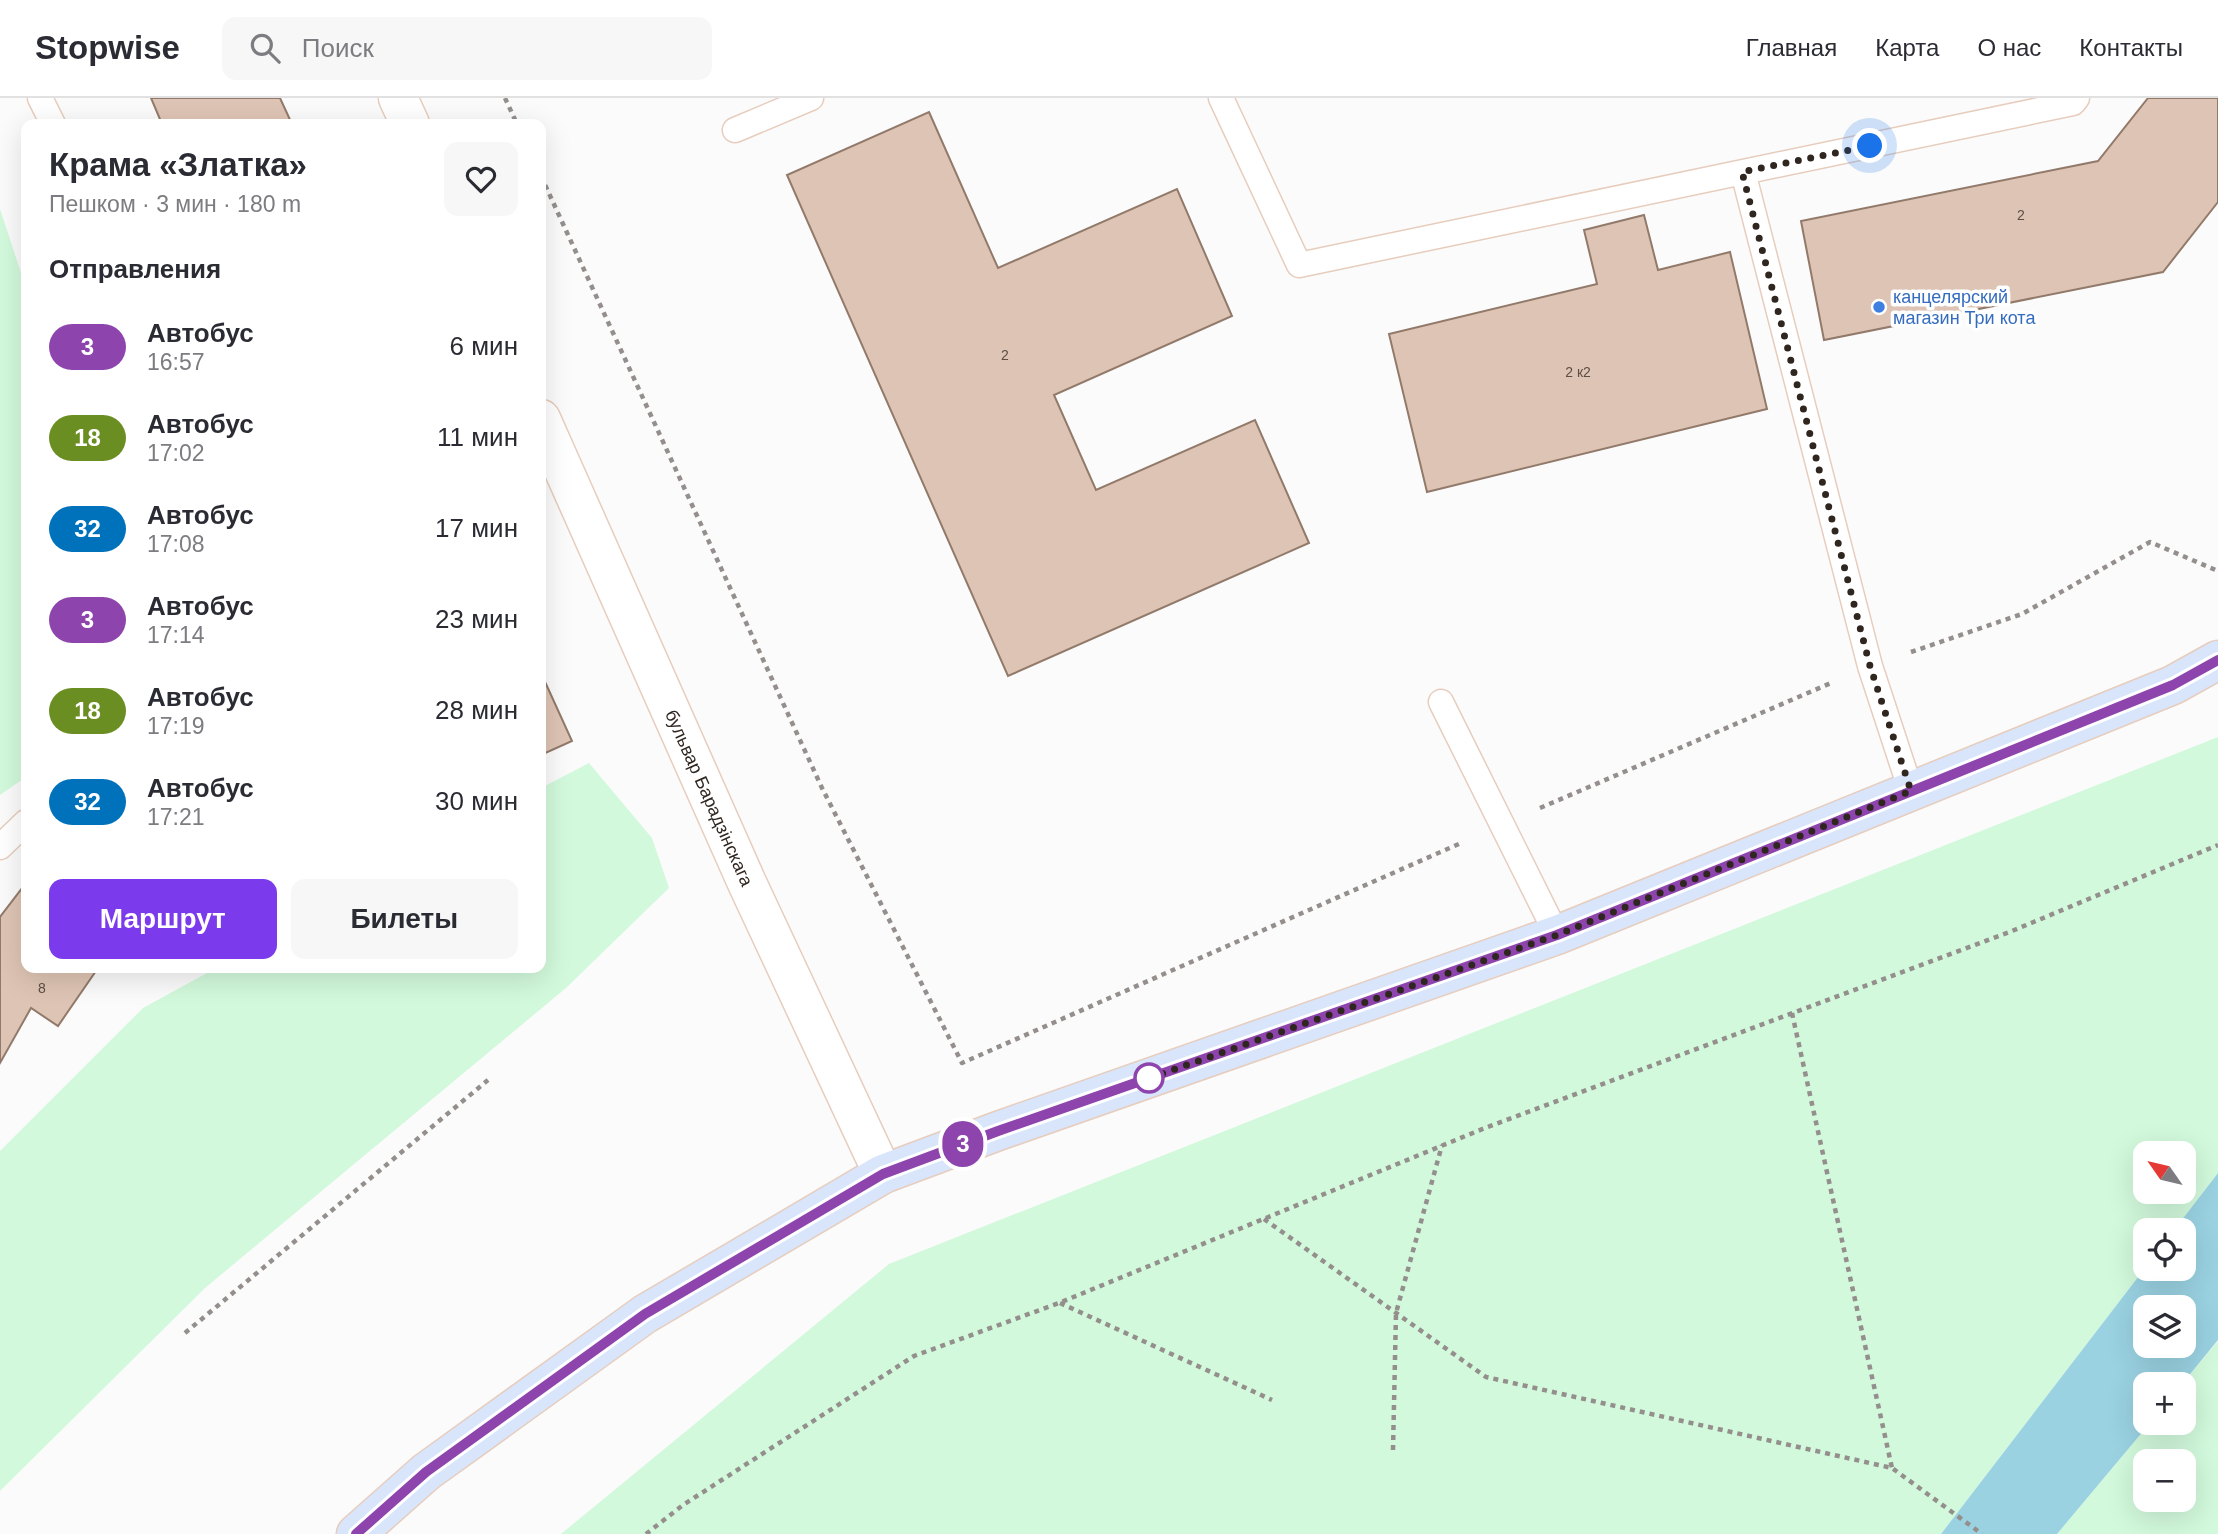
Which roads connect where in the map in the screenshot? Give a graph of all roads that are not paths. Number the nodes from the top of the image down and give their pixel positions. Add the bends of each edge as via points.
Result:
1 (40, 98) edge
2 (398, 98) edge
3 (810, 98) edge
4 (1221, 98) edge
5 (2077, 98) edge
6 (50, 119) edge
7 (408, 119) edge
8 (735, 130) dead end
9 (1742, 172) junction
10 (546, 430) edge
11 (2218, 660) edge
12 (1441, 702) dead end
13 (1911, 791) junction
14 (21, 827) edge
15 (0, 846) edge
16 (1557, 935) junction
17 (883, 1174) junction
18 (356, 1534) edge

1 - 6 lane
2 - 7 street
3 - 8 lane
4 - 9 lane via 1299,265
5 - 9 lane via 2073,103
9 - 13 lane via 1870,666
10 - 17 street, бульвар Барадзінскага via 747,883
11 - 13 street via 2173,685
12 - 16 lane
13 - 16 street
14 - 15 lane
16 - 17 street
17 - 18 street via 645,1314 426,1472

